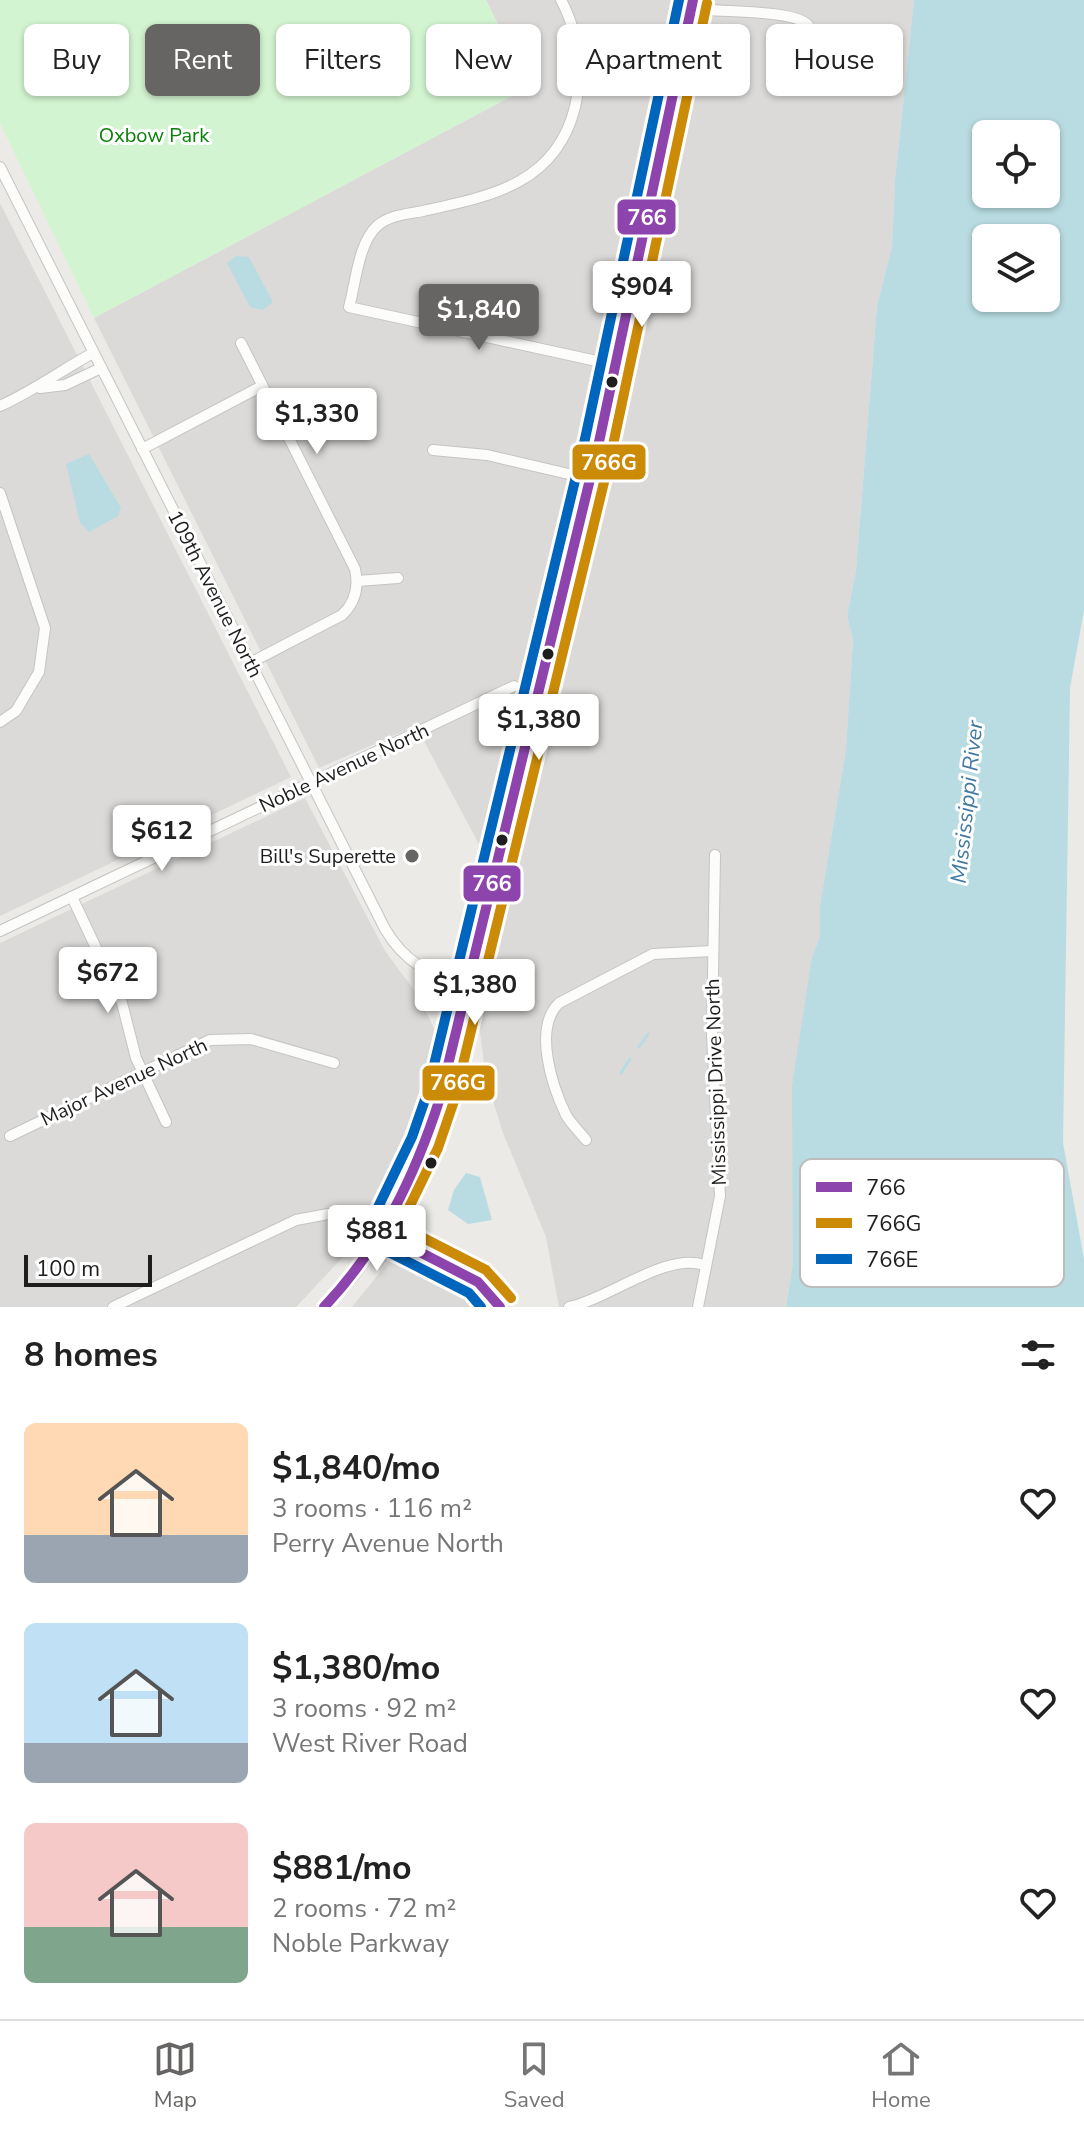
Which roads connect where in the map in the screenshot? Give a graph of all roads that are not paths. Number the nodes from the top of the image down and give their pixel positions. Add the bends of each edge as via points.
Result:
1 (561, 0) edge
2 (692, 4) edge
3 (807, 24) edge
4 (0, 167) edge
5 (241, 343) dead end
6 (93, 353) junction
7 (615, 365) junction
8 (101, 368) junction
9 (262, 386) junction
10 (40, 388) junction
11 (0, 406) edge
12 (142, 449) junction
13 (433, 450) dead end
14 (590, 479) junction
15 (0, 493) edge
16 (398, 578) dead end
17 (357, 581) junction
18 (250, 663) junction
19 (514, 686) dead end
20 (0, 722) edge
21 (310, 783) junction
22 (715, 855) dead end
23 (72, 897) junction
24 (0, 931) edge
25 (713, 951) junction
26 (465, 985) junction
27 (334, 1063) dead end
28 (142, 1071) junction
29 (166, 1122) dead end
30 (10, 1136) dead end
31 (586, 1140) dead end
32 (381, 1232) junction
33 (704, 1265) junction
34 (113, 1307) edge
35 (324, 1307) edge
36 (500, 1307) edge
37 (569, 1307) edge
38 (698, 1307) edge

1 - 7 street via 575,33 580,72 573,113 559,148 517,183 378,224 367,241 349,307
2 - 3 street via 735,14 775,14
2 - 7 main road
4 - 6 street, 109th Avenue North
5 - 9 street
6 - 8 street, 109th Avenue North
6 - 10 street via 59,370
7 - 14 main road
8 - 10 street via 65,385
8 - 12 street, 109th Avenue North
9 - 12 street
9 - 17 street
10 - 11 street
12 - 18 street, 109th Avenue North
13 - 14 street via 487,455
14 - 26 main road
15 - 20 street via 45,628 39,672 16,711
16 - 17 street
17 - 18 street via 355,597 342,615
18 - 21 street, 109th Avenue North
19 - 21 street, Noble Avenue North
21 - 23 street, Noble Avenue North
21 - 26 street, 109th Avenue North via 396,947 423,970
22 - 25 street, Mississippi Drive North
23 - 24 street, Noble Avenue North
23 - 28 street via 122,1003
25 - 31 street via 653,954 551,1011 545,1022 553,1074 567,1117
25 - 33 street, Mississippi Drive North via 720,1196
26 - 32 main road via 434,1118
27 - 28 street, Major Avenue North via 236,1038 210,1040
28 - 29 street
28 - 30 street, Major Avenue North
32 - 34 street via 341,1215 309,1216
32 - 35 main road
32 - 36 street via 478,1282
33 - 37 street via 679,1261 595,1301
33 - 38 street, Mississippi Drive North

